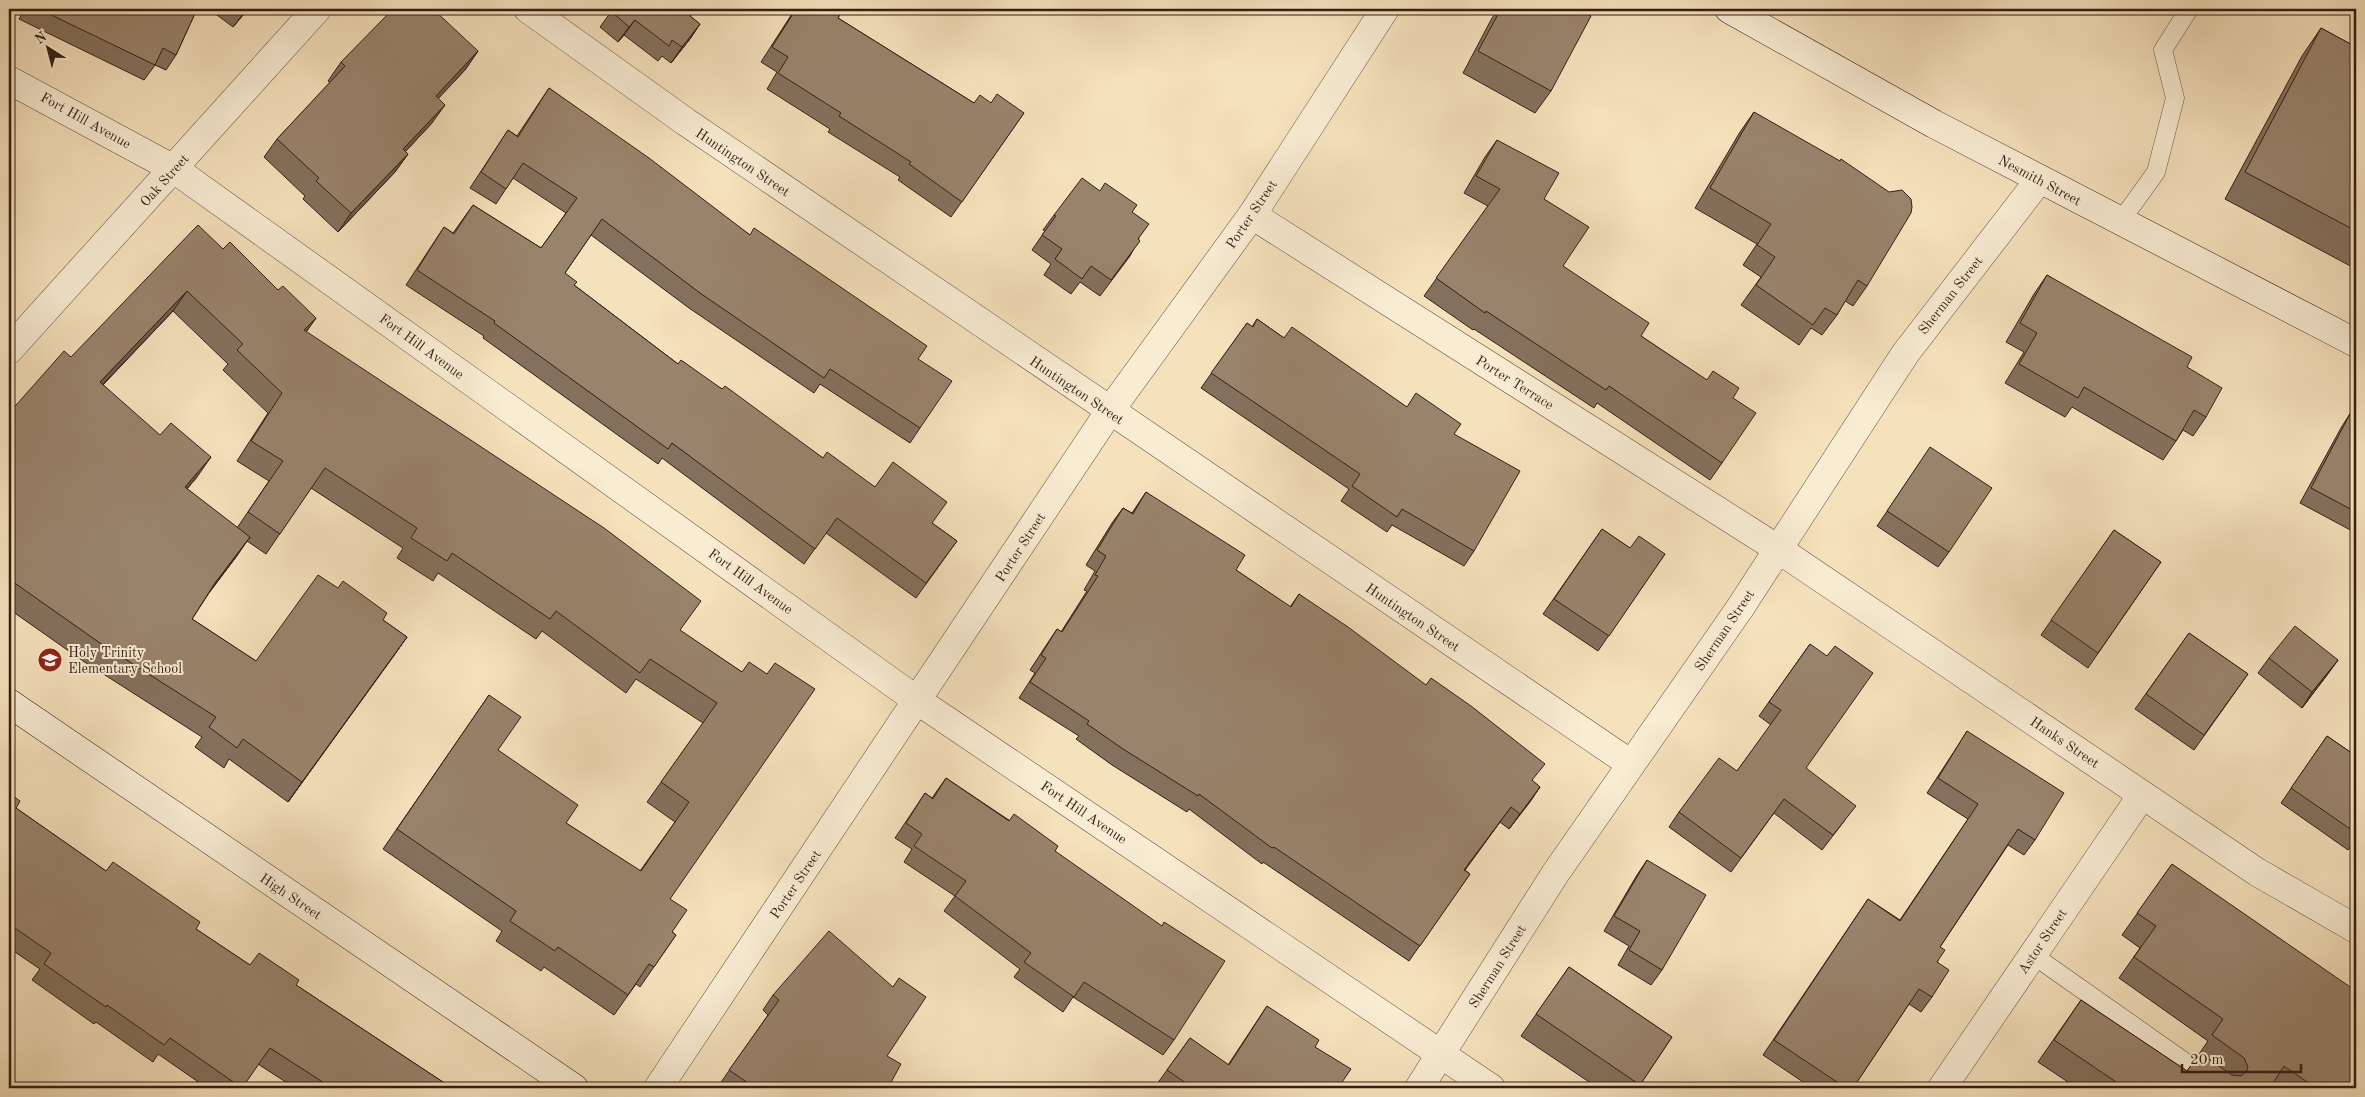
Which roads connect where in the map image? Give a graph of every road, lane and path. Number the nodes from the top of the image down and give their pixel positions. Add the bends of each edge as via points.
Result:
1 (317, 9) edge
2 (528, 9) edge
3 (1386, 9) edge
4 (1729, 9) edge
5 (2189, 9) edge
6 (9, 80) edge
7 (174, 169) junction
8 (2039, 180) junction
9 (1252, 215) junction
10 (2120, 222) junction
11 (2356, 343) edge
12 (9, 350) edge
13 (1109, 412) junction
14 (1778, 549) junction
15 (918, 701) junction
16 (9, 703) edge
17 (1631, 764) junction
18 (2142, 795) junction
19 (2356, 929) edge
20 (2033, 955) junction
21 (1441, 1054) junction
22 (574, 1088) edge
23 (658, 1088) edge
24 (1419, 1088) edge
25 (1491, 1088) edge
26 (1942, 1088) edge
27 (2222, 1088) edge

1 - 7 street, Oak Street
2 - 13 street, Huntington Street via 686,122
3 - 9 street, Porter Street
4 - 8 street, Nesmith Street
5 - 10 lane via 2163,50 2176,98 2156,172
6 - 7 street, Fort Hill Avenue
7 - 12 street, Oak Street
7 - 15 street, Fort Hill Avenue
8 - 10 street, Nesmith Street
8 - 14 street, Sherman Street via 1905,354
9 - 13 street, Porter Street
9 - 14 street, Porter Terrace
10 - 11 street, Nesmith Street
13 - 15 street, Porter Street
13 - 17 street, Huntington Street
14 - 17 street, Sherman Street
14 - 18 street, Hanks Street
15 - 21 street, Fort Hill Avenue
15 - 23 street, Porter Street
16 - 22 street, High Street
17 - 21 street, Sherman Street via 1555,874
18 - 19 street, Hanks Street via 2258,872
18 - 20 street, Astor Street
20 - 26 street, Astor Street
20 - 27 lane
21 - 24 street, Sherman Street
21 - 25 street, Fort Hill Avenue

